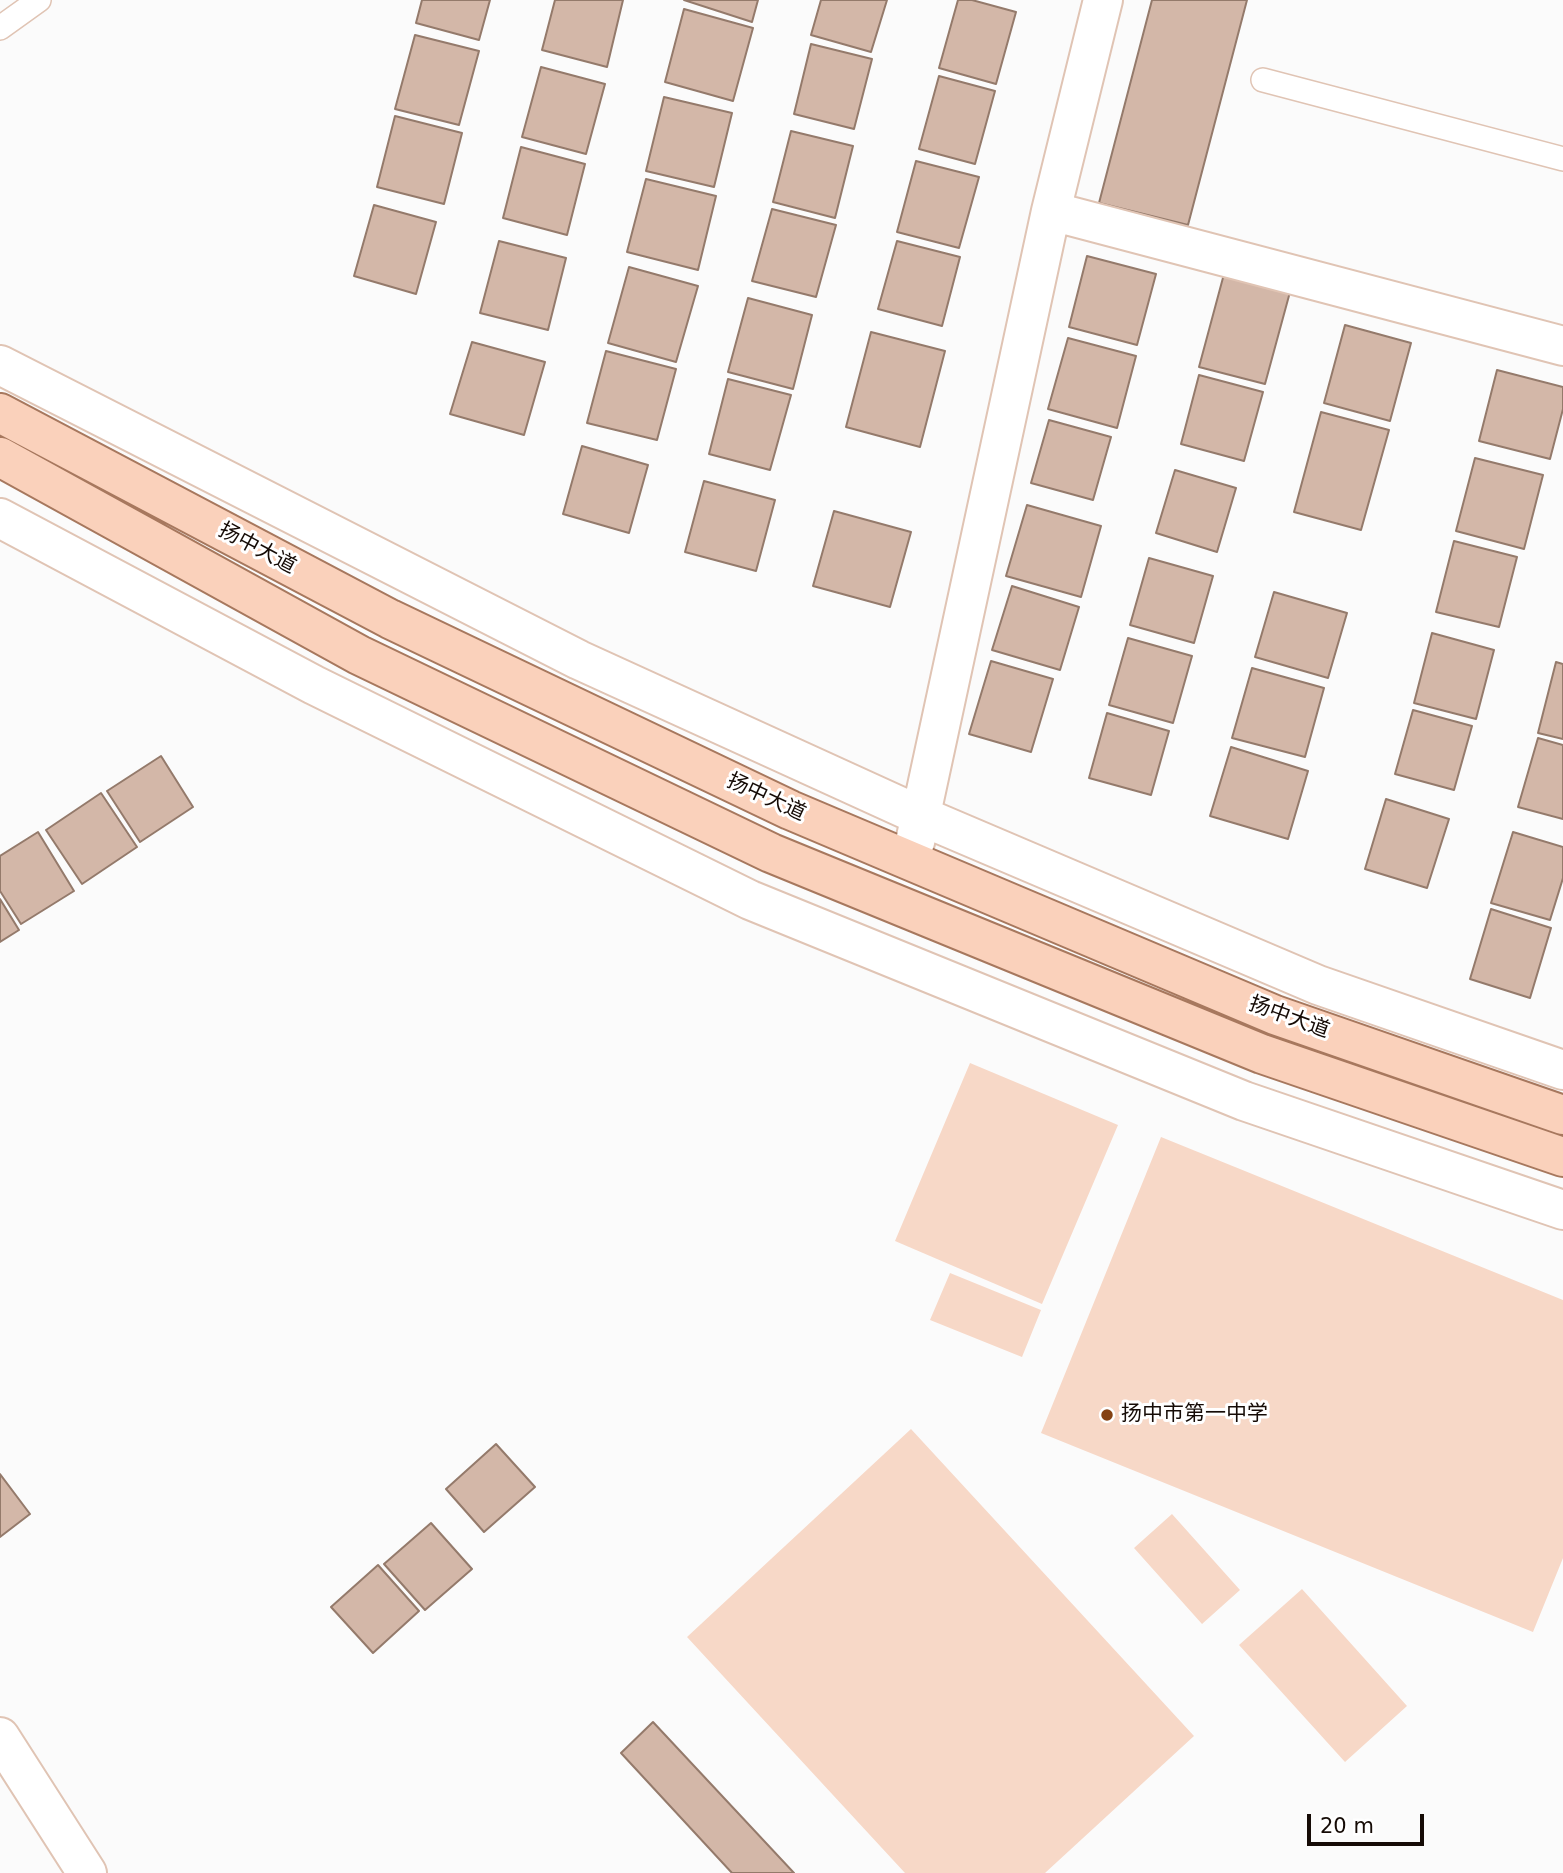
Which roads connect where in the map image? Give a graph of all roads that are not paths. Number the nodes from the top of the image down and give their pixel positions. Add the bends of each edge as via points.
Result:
1 (39, 0) edge
2 (1103, 0) edge
3 (0, 28) edge
4 (1262, 80) dead end
5 (1563, 159) edge
6 (1051, 211) junction
7 (1563, 346) edge
8 (0, 365) edge
9 (0, 412) edge
10 (0, 457) edge
11 (0, 518) edge
12 (921, 816) junction
13 (911, 862) junction
14 (1563, 1070) edge
15 (1563, 1115) edge
16 (1563, 1157) edge
17 (1563, 1210) edge
18 (0, 1737) edge
19 (87, 1873) edge

1 - 3 lane
2 - 6 street
4 - 5 lane
6 - 7 street
6 - 12 street
8 - 12 street via 579,660
9 - 13 main road, 扬中大道 via 390,619 790,810
10 - 16 main road, 扬中大道 via 359,655 771,853 1262,1054
11 - 17 street via 314,685 750,900 1244,1101
12 - 13 street
12 - 14 street via 1318,985
13 - 15 main road, 扬中大道 via 1275,1015
18 - 19 street

